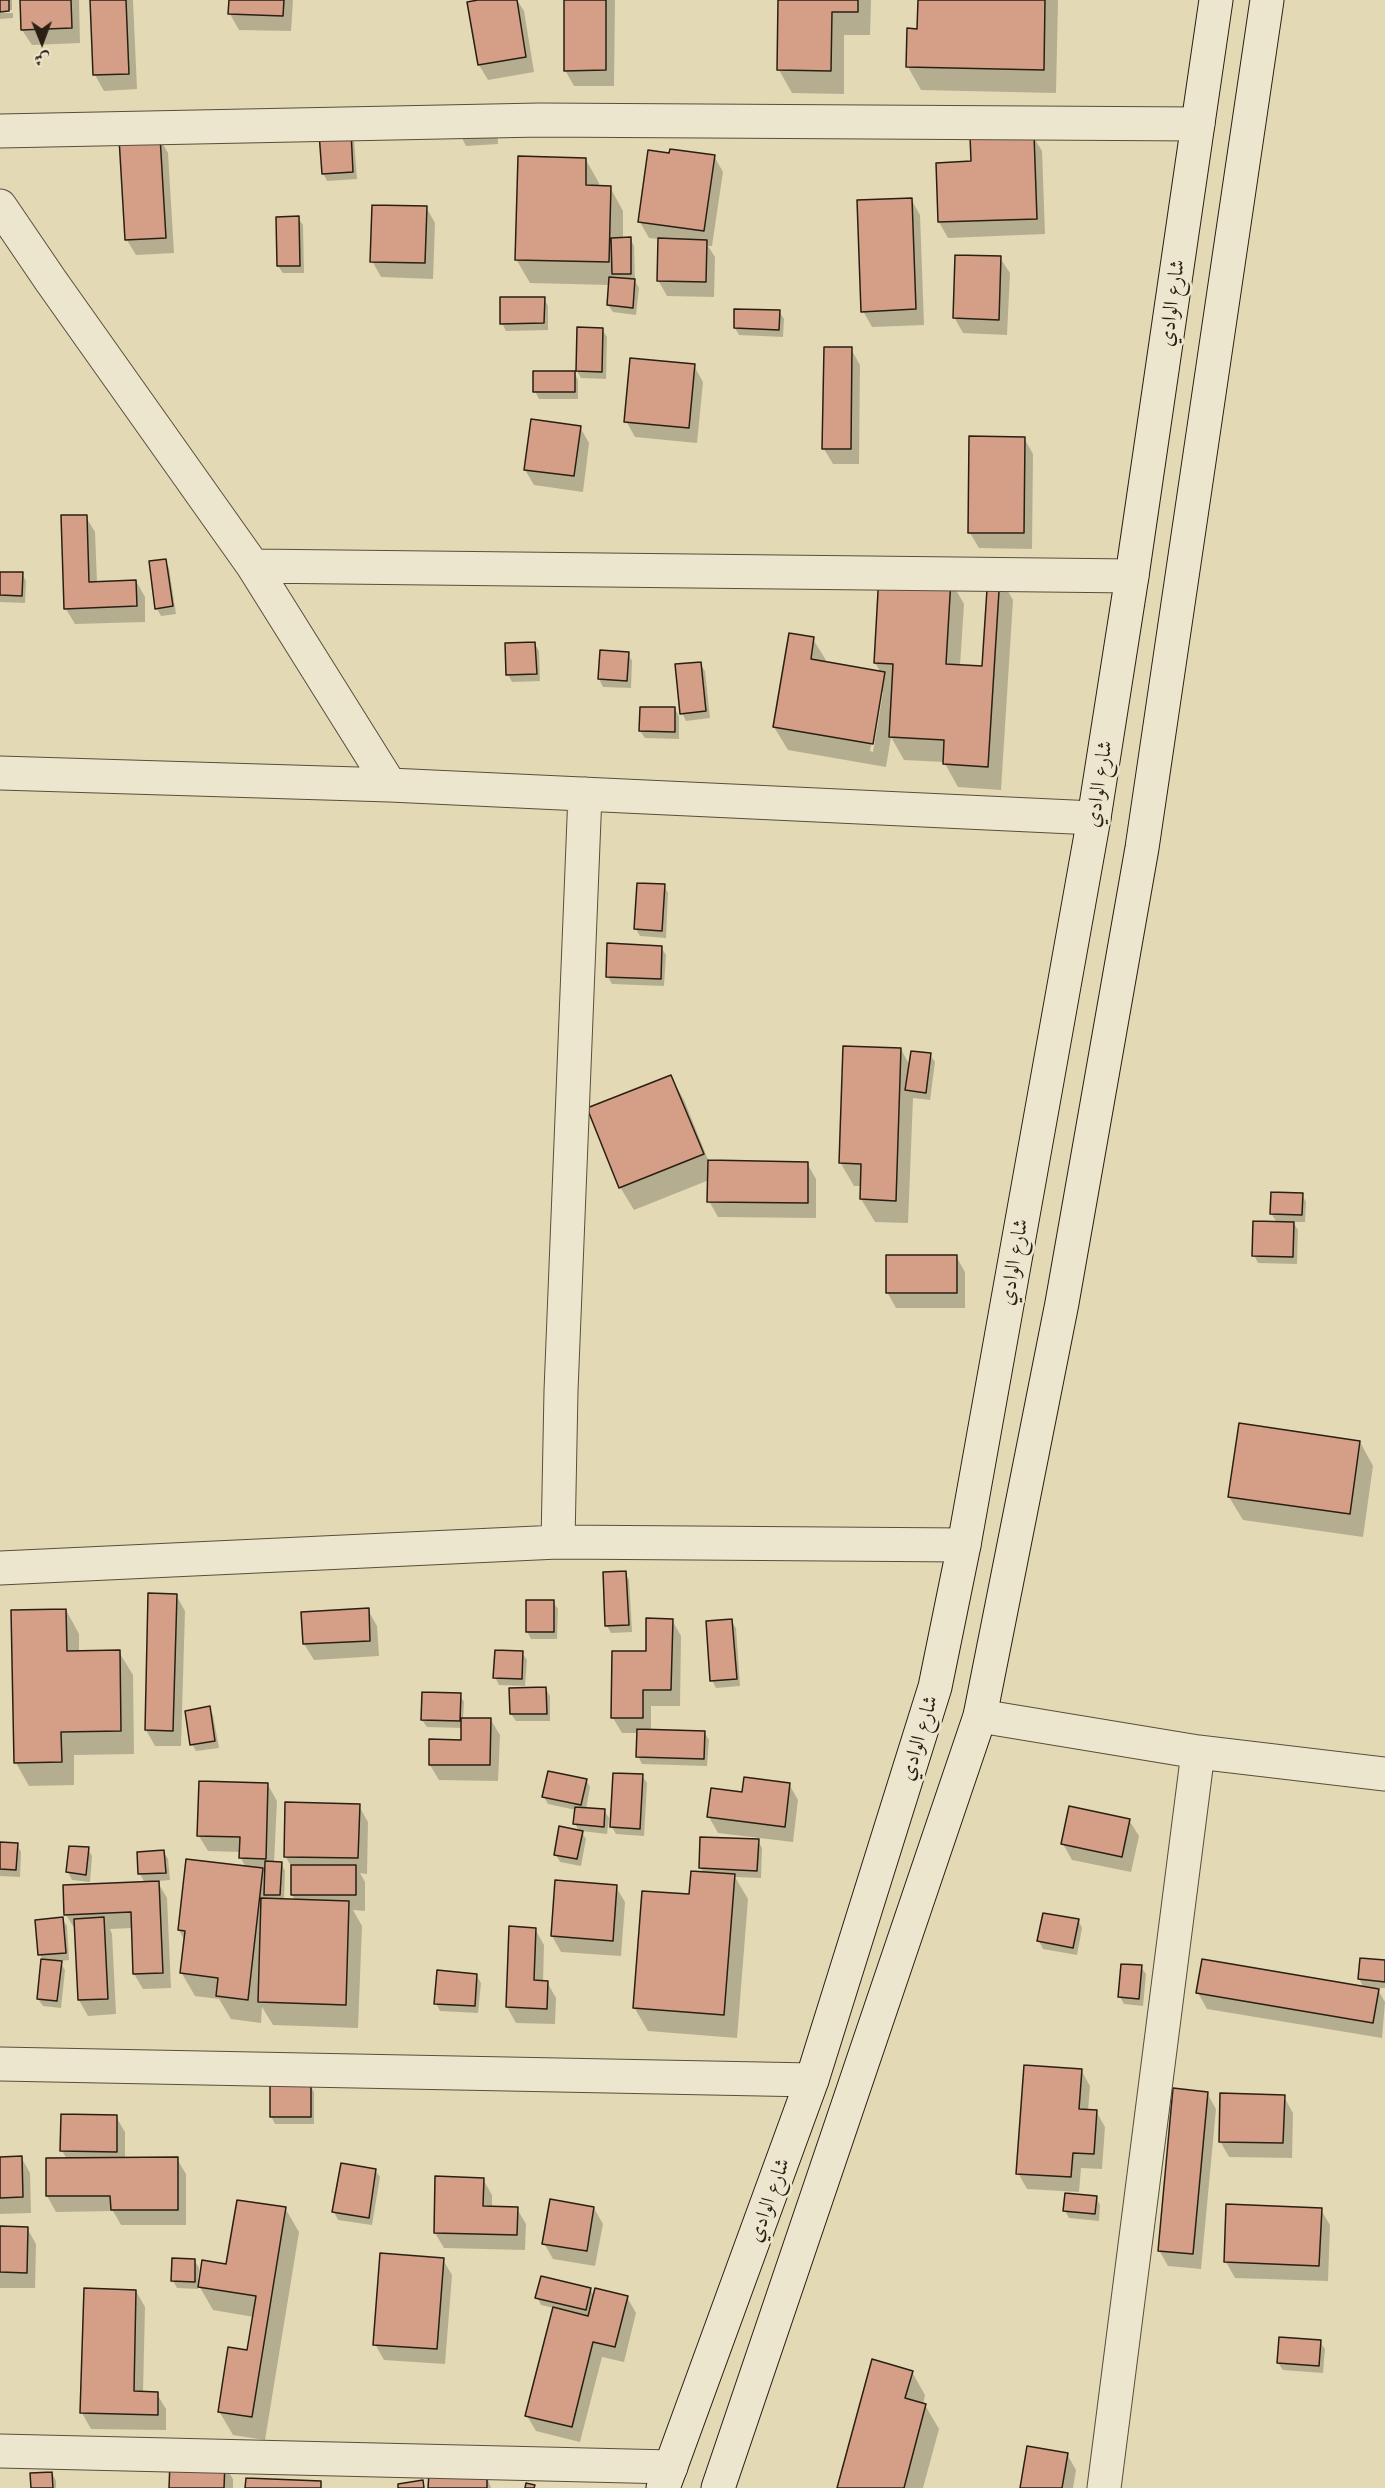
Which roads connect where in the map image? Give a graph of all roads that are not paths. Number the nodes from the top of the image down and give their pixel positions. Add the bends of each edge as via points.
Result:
1 (1216, 0) edge
2 (1267, 0) edge
3 (1198, 124) junction
4 (0, 131) edge
5 (0, 206) edge
6 (253, 566) junction
7 (1132, 576) junction
8 (0, 773) edge
9 (390, 785) junction
10 (585, 794) junction
11 (1094, 818) junction
12 (558, 1542) junction
13 (964, 1545) junction
14 (0, 1568) edge
15 (980, 1716) junction
16 (1198, 1752) junction
17 (1385, 1774) edge
18 (0, 2064) edge
19 (812, 2080) junction
20 (0, 2451) edge
21 (667, 2478) edge
22 (718, 2488) edge
23 (1104, 2488) edge

1 - 3 street, شارع الوادي
2 - 15 street, شارع الوادي via 1140,860 1062,1303
3 - 4 street via 540,120
3 - 7 street, شارع الوادي
5 - 6 street
6 - 7 street
6 - 9 street
7 - 11 street, شارع الوادي
8 - 9 street
9 - 10 street
10 - 11 street
10 - 12 street
11 - 13 street, شارع الوادي
12 - 13 street
12 - 14 street
13 - 19 street, شارع الوادي via 935,1686
15 - 16 street
15 - 22 street, شارع الوادي
16 - 17 street
16 - 23 street
18 - 19 street
19 - 21 street, شارع الوادي
20 - 21 street

